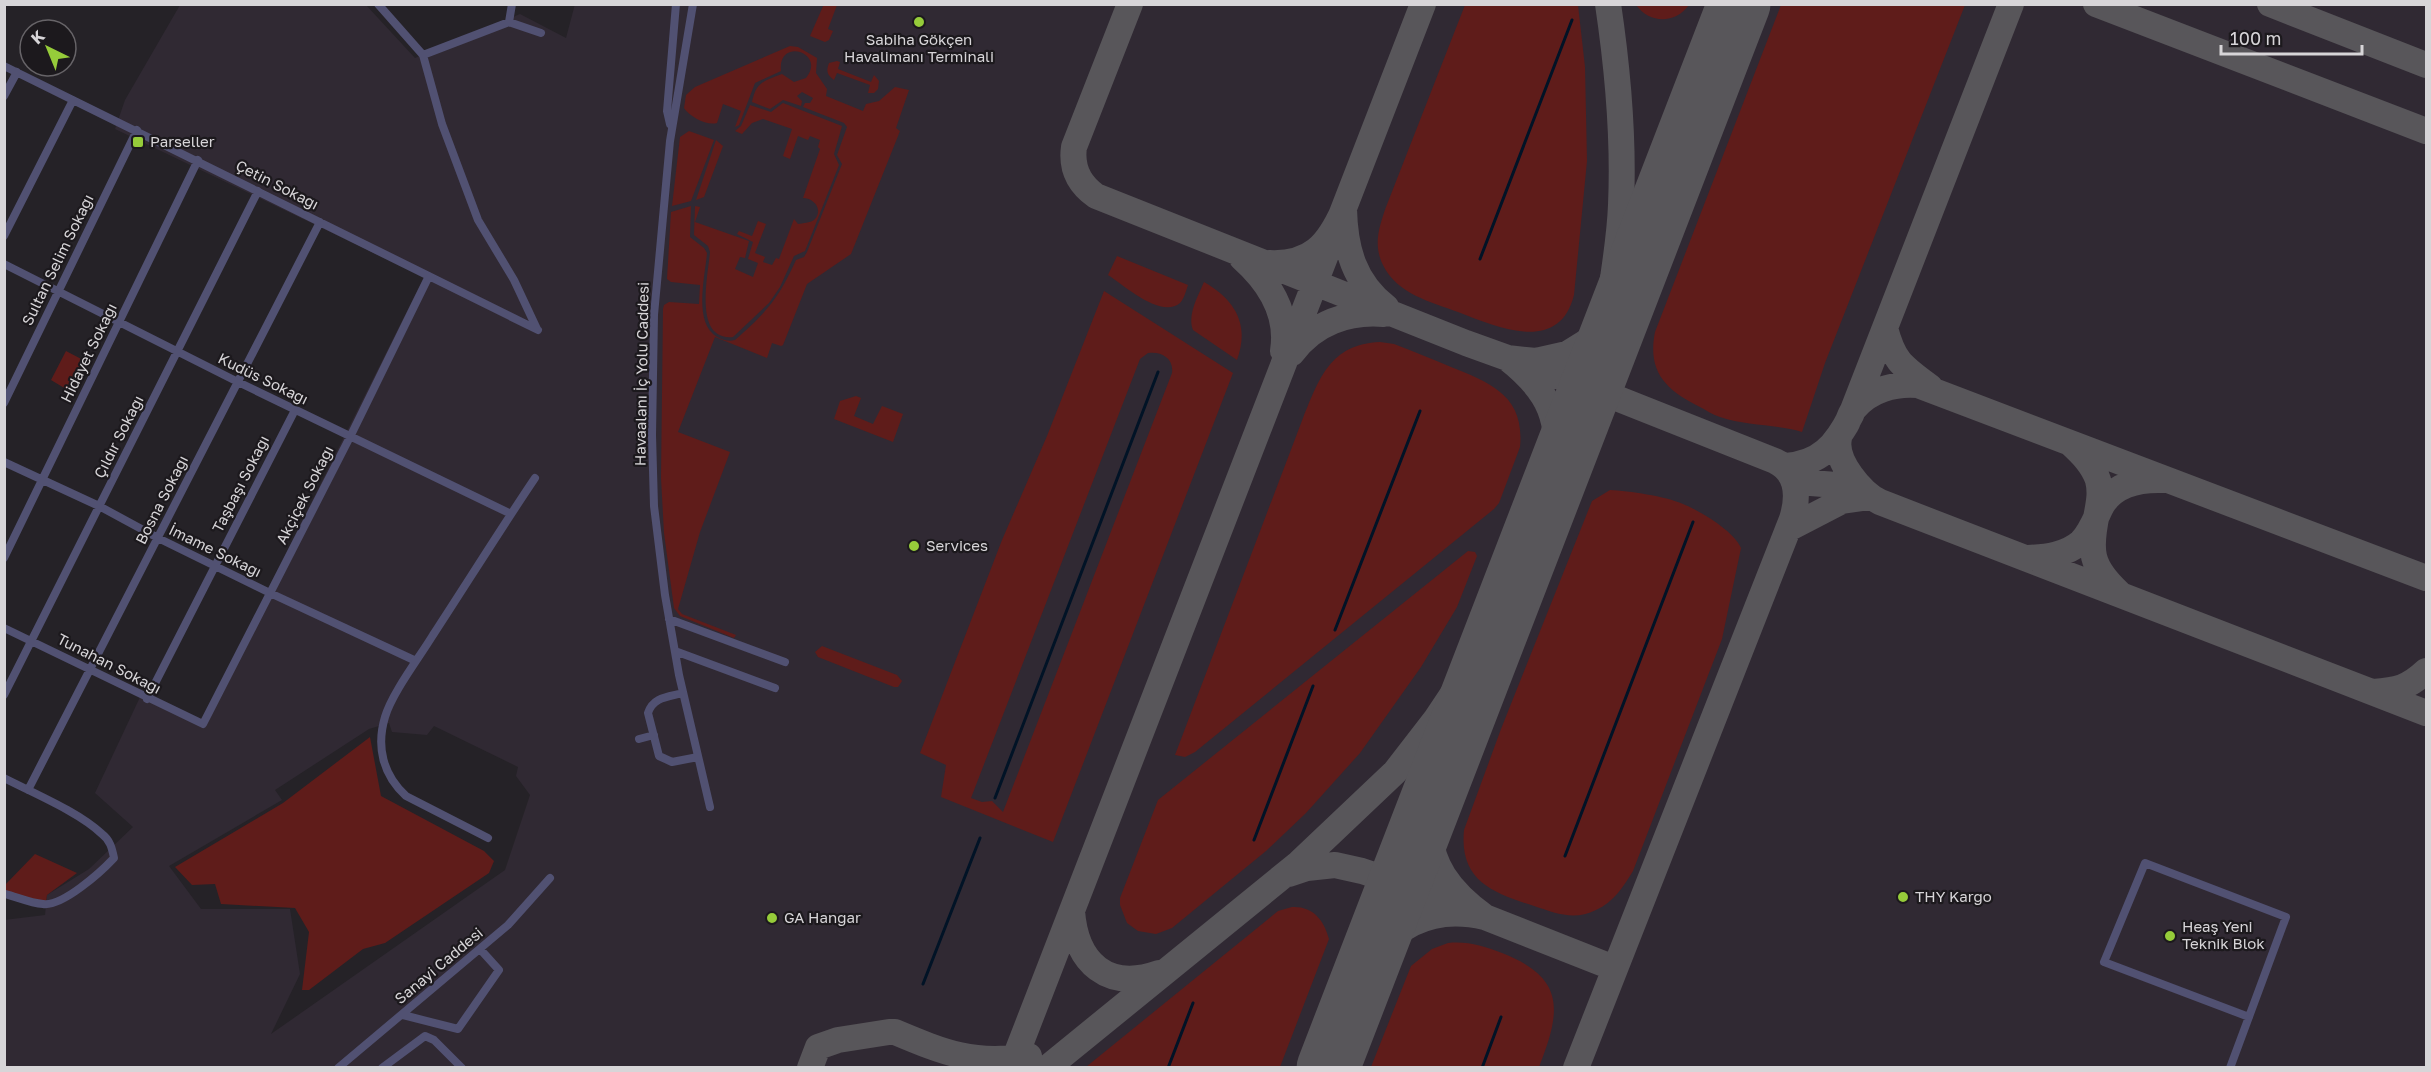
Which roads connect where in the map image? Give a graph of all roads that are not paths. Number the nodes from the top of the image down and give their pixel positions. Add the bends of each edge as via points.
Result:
1 (378, 4) edge
2 (512, 4) edge
3 (676, 4) edge
4 (693, 4) edge
5 (509, 22) junction
6 (542, 33) dead end
7 (423, 55) junction
8 (4, 66) edge
9 (17, 72) junction
10 (4, 96) edge
11 (74, 100) junction
12 (137, 130) junction
13 (671, 130) junction
14 (198, 160) junction
15 (258, 191) junction
16 (320, 222) junction
17 (4, 236) edge
18 (4, 264) edge
19 (429, 276) junction
20 (58, 292) junction
21 (119, 323) junction
22 (178, 352) junction
23 (237, 381) junction
24 (4, 403) edge
25 (295, 410) junction
26 (351, 435) junction
27 (4, 462) edge
28 (535, 478) dead end
29 (42, 480) junction
30 (99, 506) junction
31 (511, 514) junction
32 (158, 538) junction
33 (4, 558) edge
34 (215, 565) junction
35 (270, 593) junction
36 (669, 619) junction
37 (4, 628) edge
38 (32, 641) junction
39 (675, 651) junction
40 (416, 661) junction
41 (785, 662) dead end
42 (91, 670) junction
43 (775, 688) dead end
44 (683, 693) junction
45 (4, 695) edge
46 (147, 699) junction
47 (202, 724) joint
48 (654, 735) junction
49 (639, 739) dead end
50 (698, 757) junction
51 (4, 778) edge
52 (28, 790) junction
53 (710, 807) dead end
54 (488, 838) dead end
55 (550, 878) dead end
56 (5, 894) edge
57 (480, 949) junction
58 (403, 1014) junction
59 (2249, 1017) junction
60 (393, 1064) edge
61 (338, 1068) edge
62 (382, 1068) edge
63 (462, 1068) edge
64 (2230, 1068) edge

1 - 7 street
2 - 5 street
3 - 13 street, Havaalanı İç Yolu Caddesi via 667,111
4 - 13 street, Havaalanı İç Yolu Caddesi
5 - 6 street
5 - 7 street
7 - 19 street, Çetin Sokağı via 442,124 478,220 538,330
8 - 9 street, Çetin Sokağı
9 - 10 street
9 - 11 street, Çetin Sokağı
11 - 12 street, Çetin Sokağı
11 - 17 street
12 - 14 street, Çetin Sokağı
12 - 20 street, Sultan Selim Sokağı
13 - 36 street, Havaalanı İç Yolu Caddesi via 654,315 652,435 657,535
14 - 15 street, Çetin Sokağı
14 - 21 street, Hidayet Sokağı
15 - 16 street, Çetin Sokağı
15 - 22 street, Çıldır Sokağı
16 - 19 street, Çetin Sokağı
16 - 23 street, Bosna Sokağı
18 - 20 street, Kudüs Sokağı
19 - 26 street, Akçiçek Sokağı
20 - 21 street, Kudüs Sokağı
20 - 24 street, Sultan Selim Sokağı
21 - 22 street, Kudüs Sokağı
21 - 29 street, Hidayet Sokağı
22 - 23 street, Kudüs Sokağı
22 - 30 street, Çıldır Sokağı
23 - 25 street, Kudüs Sokağı
23 - 32 street, Bosna Sokağı
25 - 26 street, Kudüs Sokağı
25 - 34 street, Taşbaşı Sokağı
26 - 31 street, Kudüs Sokağı
26 - 35 street, Akçiçek Sokağı
27 - 29 street, İmame Sokağı
28 - 31 street
29 - 30 street, İmame Sokağı
29 - 33 street, Hidayet Sokağı
30 - 32 street, İmame Sokağı
30 - 38 street, Çıldır Sokağı
31 - 40 street
32 - 34 street, İmame Sokağı
32 - 42 street, Bosna Sokağı
34 - 35 street, İmame Sokağı
34 - 46 street, Taşbaşı Sokağı
35 - 40 street, İmame Sokağı
35 - 47 street, Akçiçek Sokağı
36 - 39 street, Havaalanı İç Yolu Caddesi
36 - 41 street
37 - 38 street, Tunahan Sokağı
38 - 42 street, Tunahan Sokağı
38 - 45 street, Çıldır Sokağı
39 - 43 street
39 - 44 street, Havaalanı İç Yolu Caddesi
40 - 54 street via 385,717 383,764 395,786 406,796
42 - 46 street, Tunahan Sokağı
42 - 52 street, Bosna Sokağı
44 - 48 street via 658,699 650,707
44 - 50 street, Havaalanı İç Yolu Caddesi
46 - 47 street, Tunahan Sokağı
48 - 49 street
48 - 50 street via 659,756 667,761
50 - 53 street, Havaalanı İç Yolu Caddesi
51 - 52 street
52 - 56 street via 103,834 112,846 114,858 80,888 45,905
55 - 57 street, Sanayi Caddesi via 508,925
57 - 58 street, Sanayi Caddesi
57 - 58 street via 499,970 458,1029
58 - 61 street, Sanayi Caddesi
59 - 59 street via 2286,917 2145,863 2104,962
59 - 64 street
60 - 62 street
60 - 63 street via 425,1036

